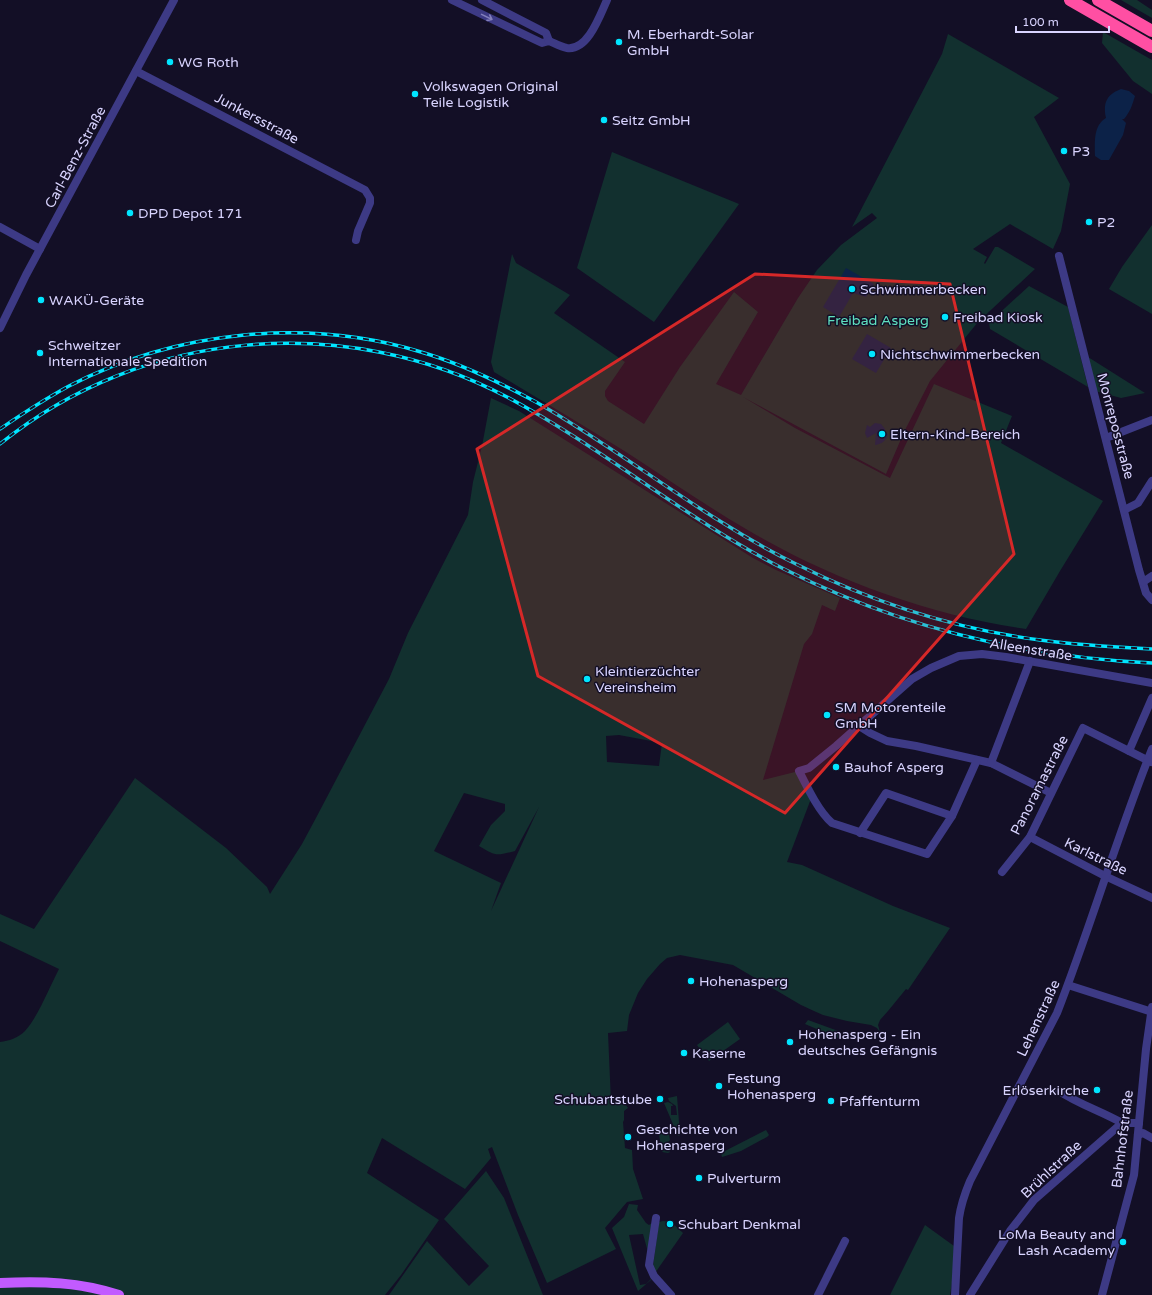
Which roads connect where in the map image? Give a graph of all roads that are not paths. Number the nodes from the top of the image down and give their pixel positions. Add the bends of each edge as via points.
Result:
1 (174, 0) edge
2 (452, 0) edge
3 (482, 0) edge
4 (607, 0) edge
5 (1070, 0) edge
6 (1098, 0) edge
7 (1152, 31) edge
8 (549, 41) junction
9 (1152, 47) edge
10 (136, 71) junction
11 (0, 227) edge
12 (356, 240) dead end
13 (40, 249) junction
14 (1059, 256) dead end
15 (0, 328) edge
16 (1152, 420) edge
17 (1106, 438) junction
18 (1152, 481) edge
19 (1124, 510) junction
20 (1152, 576) edge
21 (1143, 582) junction
22 (1152, 600) edge
23 (1030, 661) junction
24 (1152, 683) edge
25 (1152, 698) edge
26 (859, 726) junction
27 (1152, 749) edge
28 (1129, 751) junction
29 (977, 760) junction
30 (1150, 761) edge
31 (991, 763) junction
32 (1051, 793) junction
33 (952, 816) junction
34 (860, 833) junction
35 (1030, 837) junction
36 (1002, 872) dead end
37 (1105, 876) junction
38 (1152, 898) edge
39 (1068, 985) junction
40 (1152, 1010) edge
41 (1059, 1091) dead end
42 (1122, 1123) junction
43 (1139, 1124) junction
44 (1138, 1135) junction
45 (1152, 1138) edge
46 (656, 1218) dead end
47 (845, 1241) dead end
48 (0, 1283) edge
49 (119, 1295) edge
50 (671, 1295) edge
51 (818, 1295) edge
52 (955, 1295) edge
53 (970, 1295) edge
54 (1102, 1295) edge

1 - 10 street, Carl-Benz-Straße
2 -> 8 street via 542,43
3 - 8 street via 546,33
4 - 8 street via 596,25 578,47 567,48
5 - 9 highway
6 - 7 highway
10 - 12 street, Junkersstraße via 364,190 370,198 370,204
10 - 13 street, Carl-Benz-Straße
11 - 13 street
13 - 15 street, Carl-Benz-Straße
14 - 17 street, Monreposstraße
16 - 17 street
17 - 19 street, Monreposstraße
18 - 19 street via 1138,503
19 - 21 street, Monreposstraße
20 - 21 street
21 - 22 street, Monreposstraße via 1146,593
23 - 24 street, Alleenstraße
23 - 26 street, Alleenstraße via 982,654 959,656 912,679
23 - 31 street
25 - 28 street
26 - 29 street via 887,741
26 - 34 street, Alleenstraße via 809,768 799,772 829,821
27 - 30 street, Lehenstraße
28 - 30 street
28 - 32 street, Panoramastraße via 1083,728
29 - 31 street
29 - 33 street
30 - 37 street, Lehenstraße
31 - 32 street
32 - 35 street, Panoramastraße
33 - 34 street via 927,854
33 - 34 street via 886,793
35 - 36 street, Panoramastraße
35 - 37 street, Karlstraße
37 - 38 street, Karlstraße
37 - 39 street, Lehenstraße
39 - 40 street
39 - 52 street, Lehenstraße via 1057,1013 964,1195 959,1218
40 - 43 street, Bahnhofstraße
41 - 42 street
42 - 43 street
42 - 53 street, Brühlstraße via 1034,1200 1010,1231
43 - 44 street, Bahnhofstraße
44 - 45 street via 1143,1133
44 - 54 street, Bahnhofstraße via 1134,1175
46 - 50 street via 649,1265 654,1276
47 - 51 street
48 - 49 main road via 56,1282 88,1286

